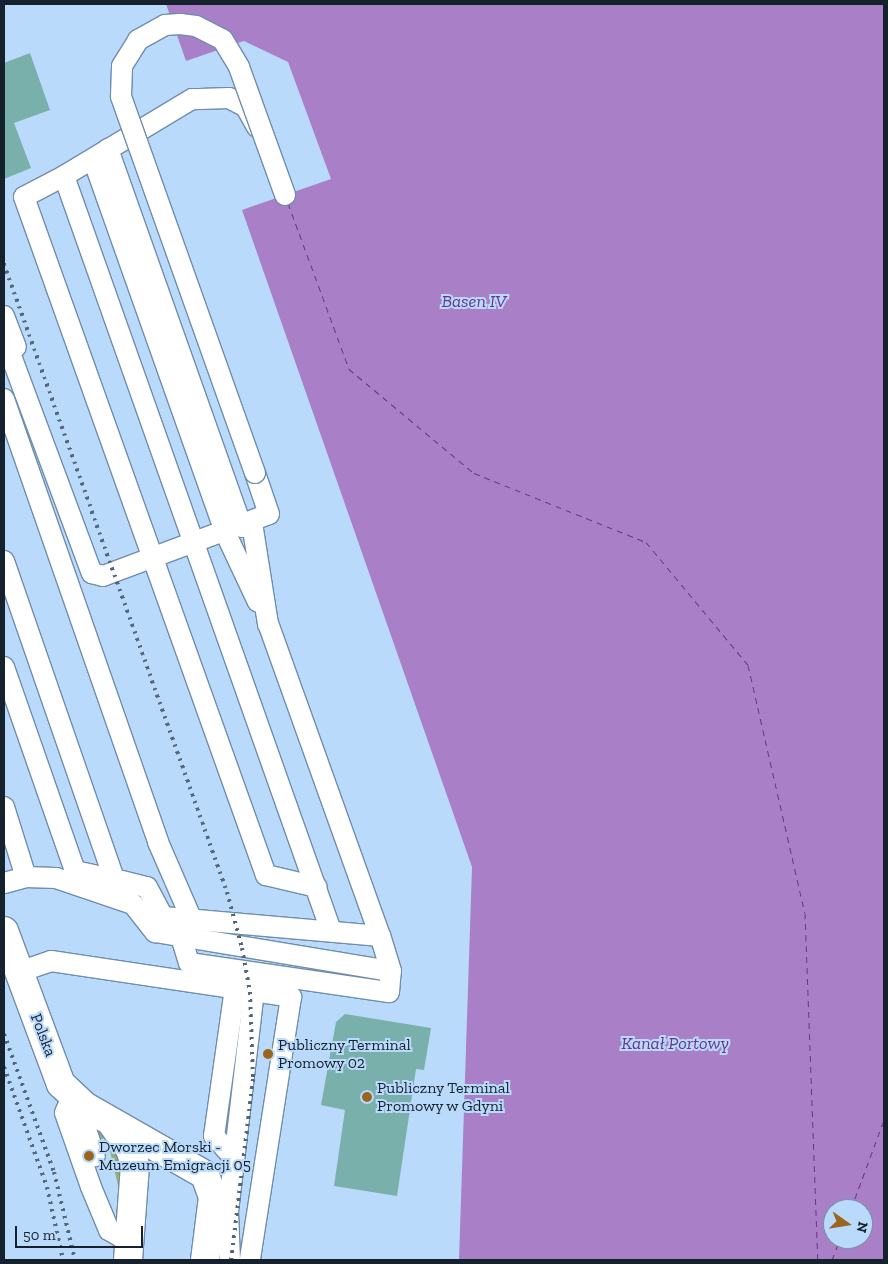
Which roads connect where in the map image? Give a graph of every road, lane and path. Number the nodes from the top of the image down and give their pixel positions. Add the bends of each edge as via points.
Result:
1 (101, 154) junction
2 (64, 176) junction
3 (4, 316) edge
4 (4, 337) edge
5 (4, 399) edge
6 (240, 527) junction
7 (195, 543) junction
8 (154, 558) junction
9 (4, 561) edge
10 (103, 576) junction
11 (268, 624) junction
12 (4, 667) edge
13 (4, 807) edge
14 (26, 877) junction
15 (114, 879) junction
16 (4, 883) edge
17 (317, 887) junction
18 (191, 918) junction
19 (4, 931) edge
20 (331, 931) junction
21 (380, 936) junction
22 (182, 940) junction
23 (19, 972) junction
24 (245, 991) junction
25 (89, 1108) junction
26 (228, 1212) junction
27 (129, 1251) edge
28 (206, 1252) edge
29 (230, 1260) edge
30 (250, 1260) edge

1 - 2 lane
1 - 6 lane
1 - 6 lane, bridge via 192,99 229,98 253,116 285,195 240,67 222,40 196,26 165,25 138,40 122,66 121,96 255,473 269,514
2 - 7 lane
2 - 8 lane via 24,197
3 - 10 lane
4 - 10 lane via 89,569
5 - 18 lane via 158,842
6 - 7 lane
6 - 11 lane
6 - 11 lane
7 - 8 lane
7 - 17 lane
8 - 10 lane
8 - 17 lane via 266,875
9 - 15 lane
11 - 21 lane
12 - 15 lane via 75,871
13 - 14 lane
14 - 16 lane
14 - 22 lane via 56,878 104,892 133,904 155,932
15 - 18 lane via 147,887 163,917
17 - 20 lane
18 - 20 lane
18 - 22 lane
19 - 23 highway, Polska
20 - 21 lane
21 - 22 lane via 391,971
23 - 24 lane via 51,961
23 - 25 highway, Polska via 61,1084
24 - 26 lane
24 - 30 lane via 291,997
25 - 27 highway, Polska via 130,1149 135,1165
25 - 27 lane via 65,1113 102,1204 109,1230
25 - 28 highway, Polska via 205,1175 213,1197
26 - 28 lane
26 - 29 lane

